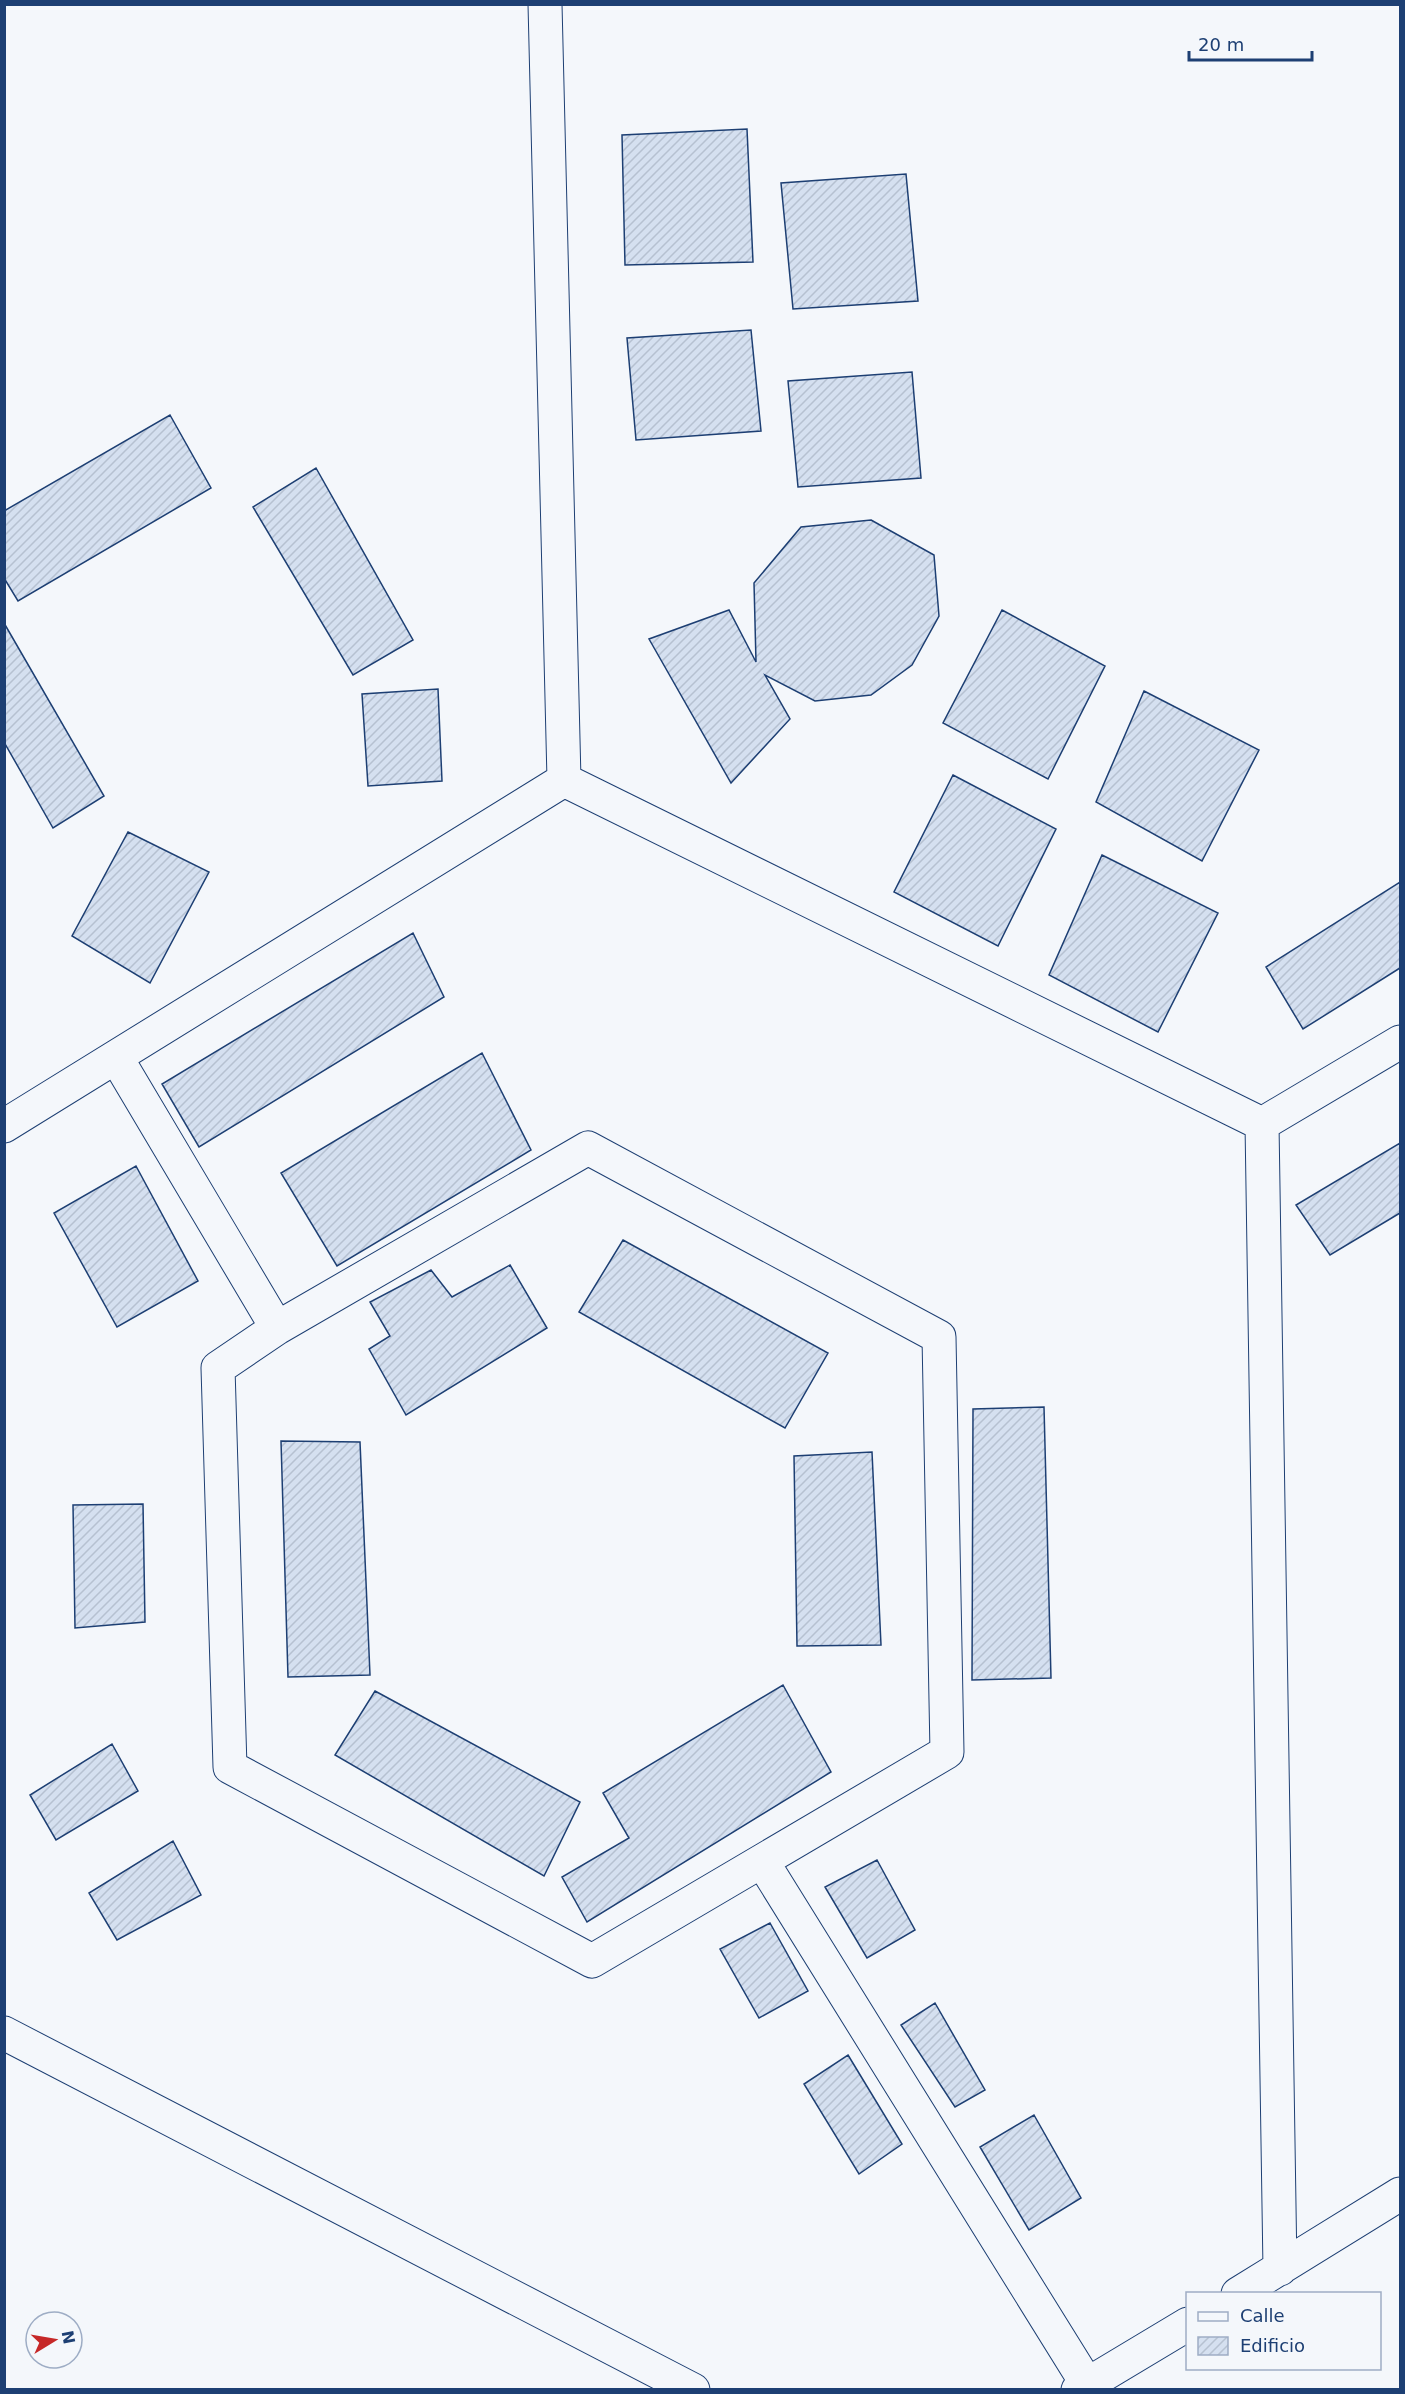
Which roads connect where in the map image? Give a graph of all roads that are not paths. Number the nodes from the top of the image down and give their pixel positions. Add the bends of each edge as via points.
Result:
1 (545, 4) edge
2 (564, 780) junction
3 (1401, 1042) edge
4 (116, 1057) junction
5 (1262, 1124) junction
6 (4, 1125) edge
7 (277, 1328) junction
8 (762, 1861) junction
9 (4, 2033) edge
10 (1401, 2194) edge
11 (1280, 2269) junction
12 (1241, 2292) edge
13 (1186, 2325) edge
14 (1082, 2387) edge
15 (693, 2390) edge

1 - 2 street
2 - 4 street
2 - 5 street
3 - 5 street
4 - 6 street
4 - 7 street
5 - 11 street
7 - 8 street via 218,1368 230,1767 592,1962
7 - 8 street via 588,1148 939,1337 947,1752
8 - 14 street
9 - 15 street
10 - 11 street
11 - 12 street
13 - 14 street

